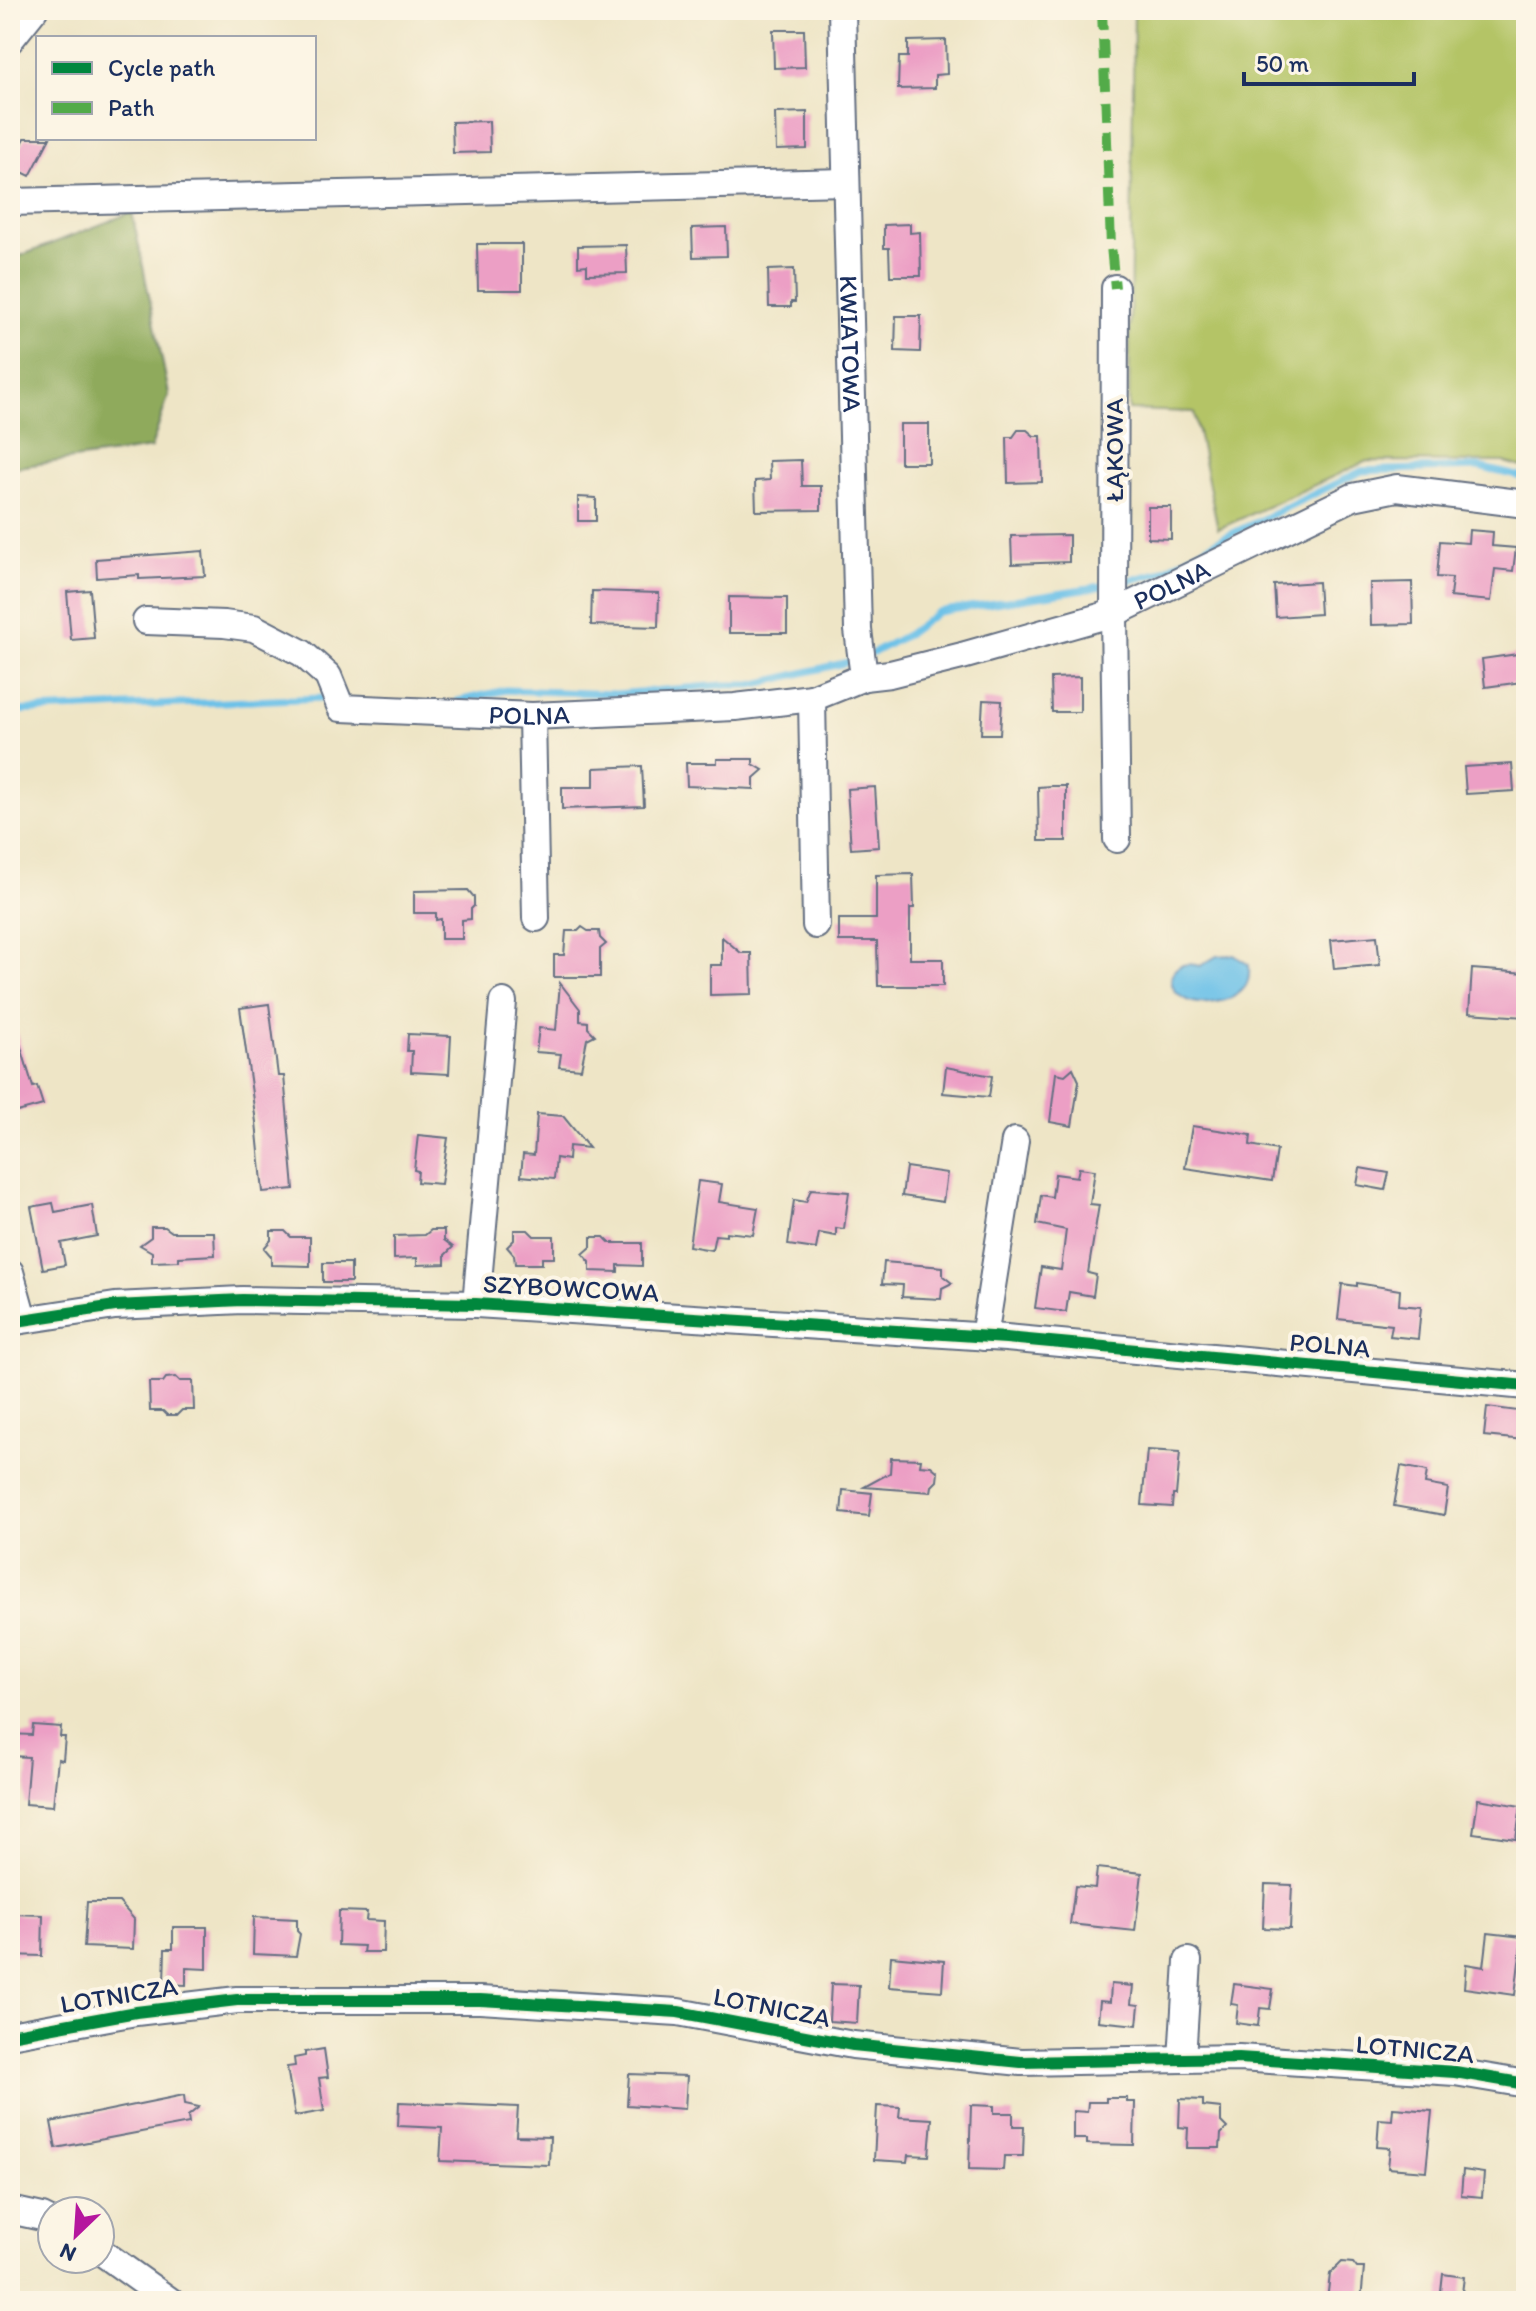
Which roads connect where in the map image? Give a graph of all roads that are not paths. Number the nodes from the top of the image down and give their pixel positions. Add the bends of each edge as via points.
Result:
1 (34, 10) edge
2 (842, 10) edge
3 (10, 40) edge
4 (846, 182) junction
5 (10, 202) edge
6 (1115, 288) dead end
7 (1526, 504) edge
8 (1114, 613) junction
9 (146, 621) dead end
10 (864, 677) junction
11 (812, 698) junction
12 (532, 716) junction
13 (1117, 839) dead end
14 (536, 918) dead end
15 (816, 925) dead end
16 (503, 1002) dead end
17 (1015, 1141) dead end
18 (10, 1272) edge
19 (476, 1304) junction
20 (17, 1321) edge
21 (984, 1337) junction
22 (1130, 1350) joint
23 (1526, 1386) edge
24 (1188, 1961) dead end
25 (10, 2035) edge
26 (1182, 2059) junction
27 (1526, 2084) edge
28 (10, 2210) edge
29 (36, 2216) edge
30 (116, 2262) edge
31 (170, 2301) edge

1 - 3 street
2 - 4 street, KWIATOWA
4 - 5 street
4 - 10 street, KWIATOWA via 858,630
6 - 8 street, ŁĄKOWA
7 - 8 street, POLNA via 1397,488 1353,497
8 - 10 street, POLNA
8 - 13 street, ŁĄKOWA
9 - 12 street, POLNA via 254,628 302,653 328,676 341,708
10 - 11 street, POLNA
11 - 12 street, POLNA via 735,707
11 - 15 street
12 - 14 street
16 - 19 street
17 - 21 street
18 - 20 street
19 - 20 street, SZYBOWCOWA via 242,1300 115,1306
19 - 21 street, SZYBOWCOWA
21 - 22 street, SZYBOWCOWA
22 - 23 street, POLNA
24 - 26 street
25 - 26 street, LOTNICZA via 237,2000 480,2000 678,2012 853,2045 1021,2062
26 - 27 street, LOTNICZA via 1455,2072
28 - 29 street
30 - 31 street

